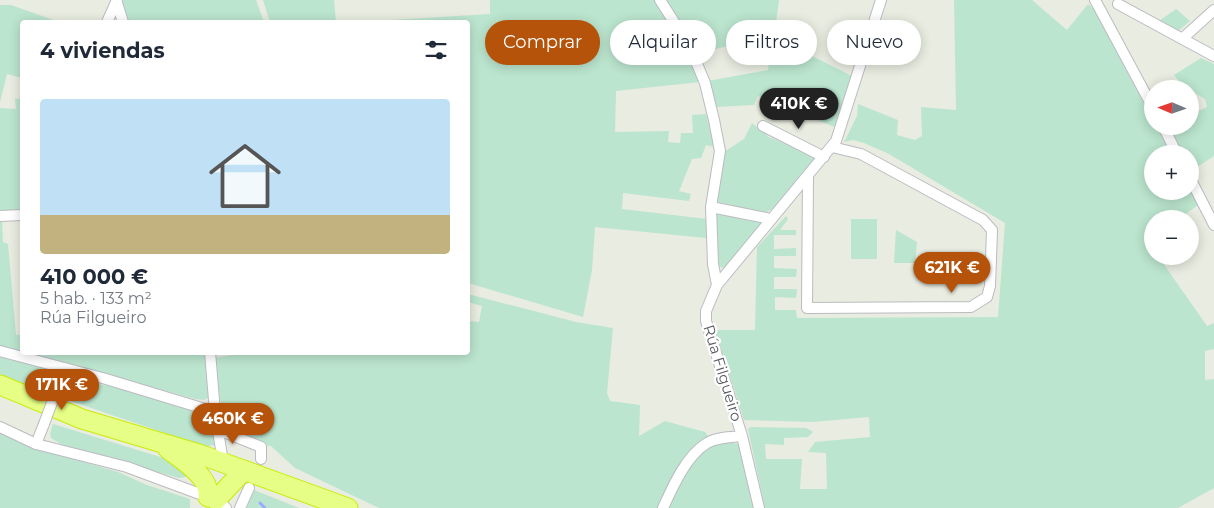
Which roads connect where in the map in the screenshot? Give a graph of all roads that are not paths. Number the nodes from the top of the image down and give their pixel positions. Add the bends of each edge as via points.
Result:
1 (660, 0) edge
2 (881, 0) edge
3 (1096, 1) edge
4 (117, 2) edge
5 (1121, 2) edge
6 (1214, 10) edge
7 (109, 20) edge
8 (122, 20) edge
9 (1182, 39) junction
10 (1214, 56) edge
11 (1144, 91) edge
12 (763, 126) dead end
13 (832, 147) junction
14 (824, 157) junction
15 (808, 177) junction
16 (1199, 196) edge
17 (711, 207) junction
18 (20, 215) edge
19 (0, 216) edge
20 (770, 221) junction
21 (1214, 225) edge
22 (718, 285) junction
23 (0, 351) edge
24 (210, 355) edge
25 (64, 368) junction
26 (0, 385) edge
27 (215, 412) junction
28 (0, 427) edge
29 (219, 430) junction
30 (742, 436) junction
31 (159, 442) junction
32 (36, 444) junction
33 (261, 459) dead end
34 (223, 462) junction
35 (244, 470) junction
36 (250, 488) dead end
37 (216, 502) edge
38 (240, 508) edge
39 (348, 508) edge
40 (663, 508) edge
41 (760, 508) edge

1 - 17 street via 690,48 705,83 720,151
2 - 13 street, Rúa Filgueiro via 842,125
3 - 5 street via 1105,6
3 - 11 street
4 - 7 street
4 - 8 street
5 - 9 street
6 - 9 street
9 - 10 street
12 - 14 street
13 - 14 street, Rúa Filgueiro
13 - 15 street via 861,154 983,220 992,230 987,297 971,307 807,308
14 - 15 street, Rúa Filgueiro
15 - 20 street, Rúa Filgueiro
16 - 21 street
17 - 20 street
17 - 22 street via 713,264
18 - 19 street
20 - 22 street, Rúa Filgueiro
22 - 30 street, Rúa Filgueiro via 706,311 706,321
23 - 25 street
24 - 27 street
25 - 27 street
25 - 32 street, bridge
26 - 31 highway via 82,419
27 - 29 street
28 - 32 street
29 - 33 street via 261,447
29 - 34 street
30 - 40 street via 709,442 701,448 686,464
30 - 41 street, Rúa Filgueiro
31 - 34 highway
31 - 37 highway via 206,483
32 - 37 street via 127,468
34 - 35 highway
35 - 37 highway
35 - 39 highway
36 - 38 street

